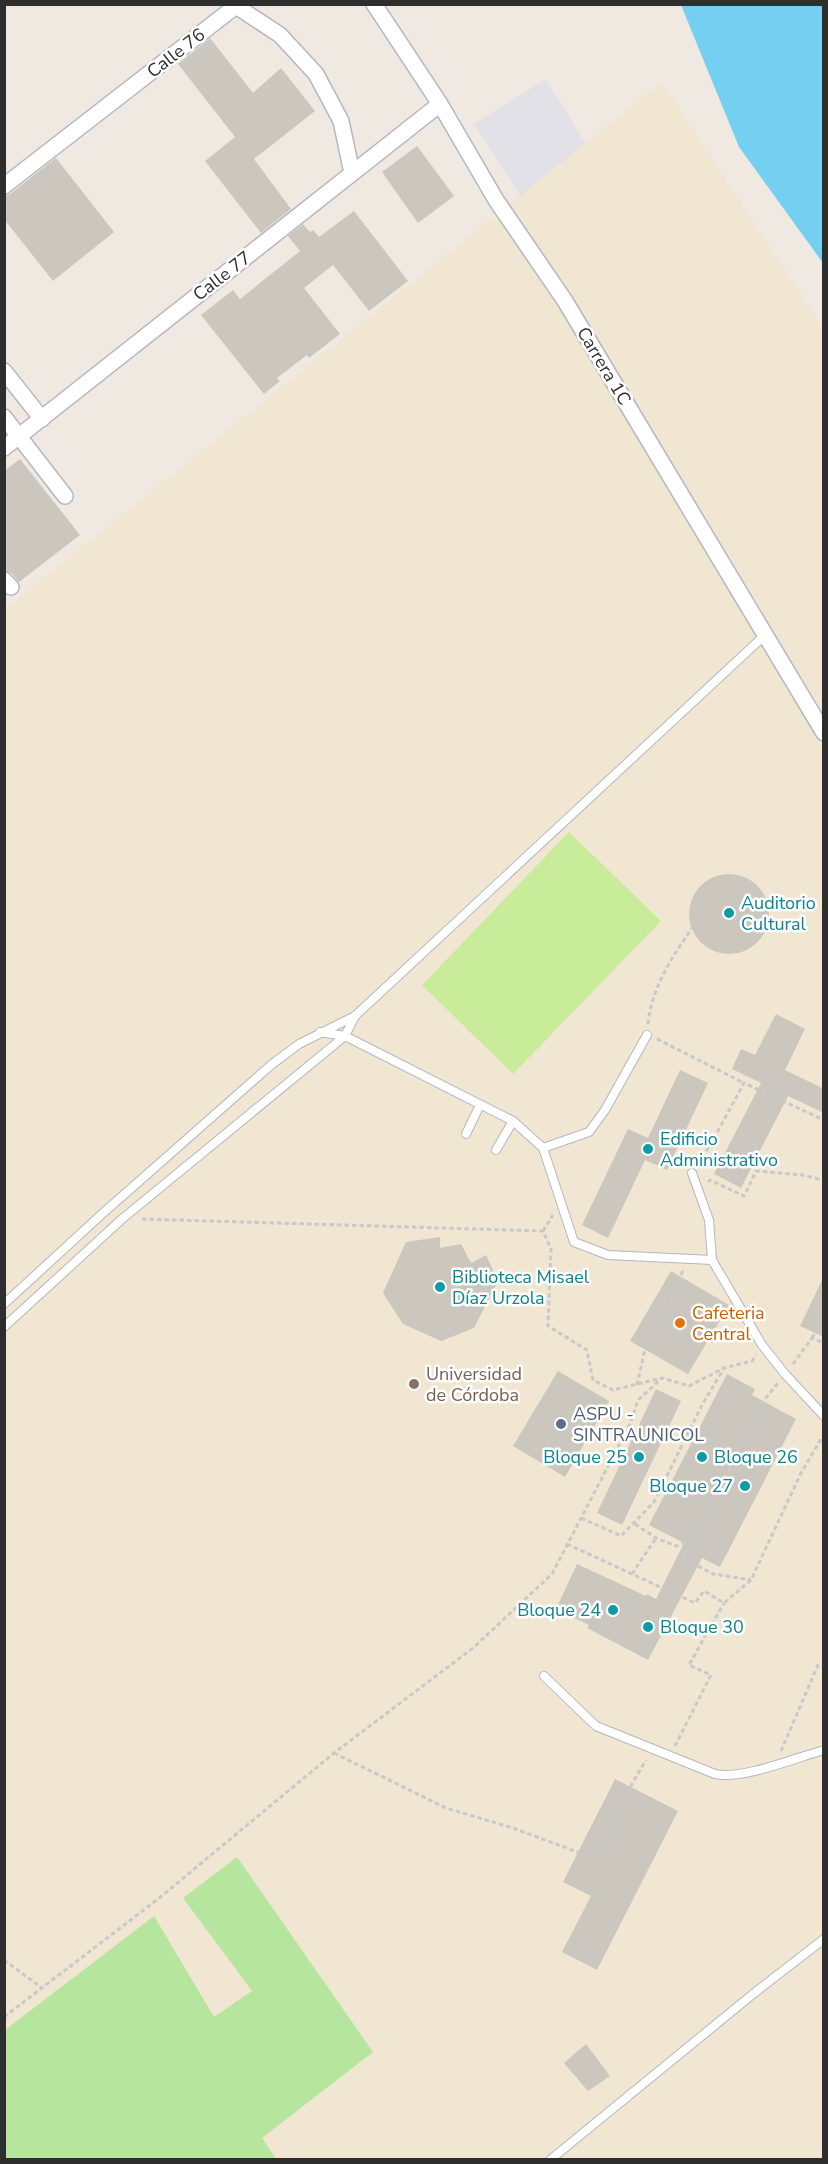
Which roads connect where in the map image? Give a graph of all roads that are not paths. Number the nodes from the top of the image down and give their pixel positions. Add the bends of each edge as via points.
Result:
1 (374, 4) edge
2 (440, 104) junction
3 (352, 173) junction
4 (4, 186) edge
5 (4, 370) edge
6 (4, 417) edge
7 (42, 419) junction
8 (19, 437) junction
9 (4, 448) edge
10 (65, 496) dead end
11 (765, 635) junction
12 (824, 733) edge
13 (355, 1016) junction
14 (319, 1032) junction
15 (647, 1035) road end
16 (345, 1036) junction
17 (480, 1105) junction
18 (513, 1121) junction
19 (466, 1134) dead end
20 (543, 1148) junction
21 (496, 1150) dead end
22 (692, 1173) road end
23 (712, 1260) junction
24 (4, 1304) edge
25 (4, 1327) edge
26 (824, 1416) edge
27 (544, 1676) dead end
28 (824, 1750) edge
29 (824, 1940) edge
30 (550, 2160) edge

1 - 2 street, Carrera 1C
2 - 3 street, Calle 77
2 - 11 street, Carrera 1C via 496,200 565,301
3 - 4 street, Calle 76 via 340,121 316,74 280,35 236,6
3 - 7 street, Calle 77
5 - 7 street
6 - 8 street
7 - 8 street, Calle 77
8 - 9 street, Calle 77
8 - 10 street
11 - 12 street, Carrera 1C
11 - 13 lane
13 - 14 lane
13 - 16 lane
14 - 16 lane
14 - 24 lane via 271,1065
15 - 20 lane via 589,1132
16 - 17 lane
16 - 25 lane via 122,1219
17 - 18 lane
17 - 19 lane
18 - 20 lane
18 - 21 lane
20 - 23 lane via 574,1242 608,1255
22 - 23 lane via 709,1220
23 - 26 lane via 762,1345
27 - 28 lane via 596,1726 715,1774 749,1772
29 - 30 lane

